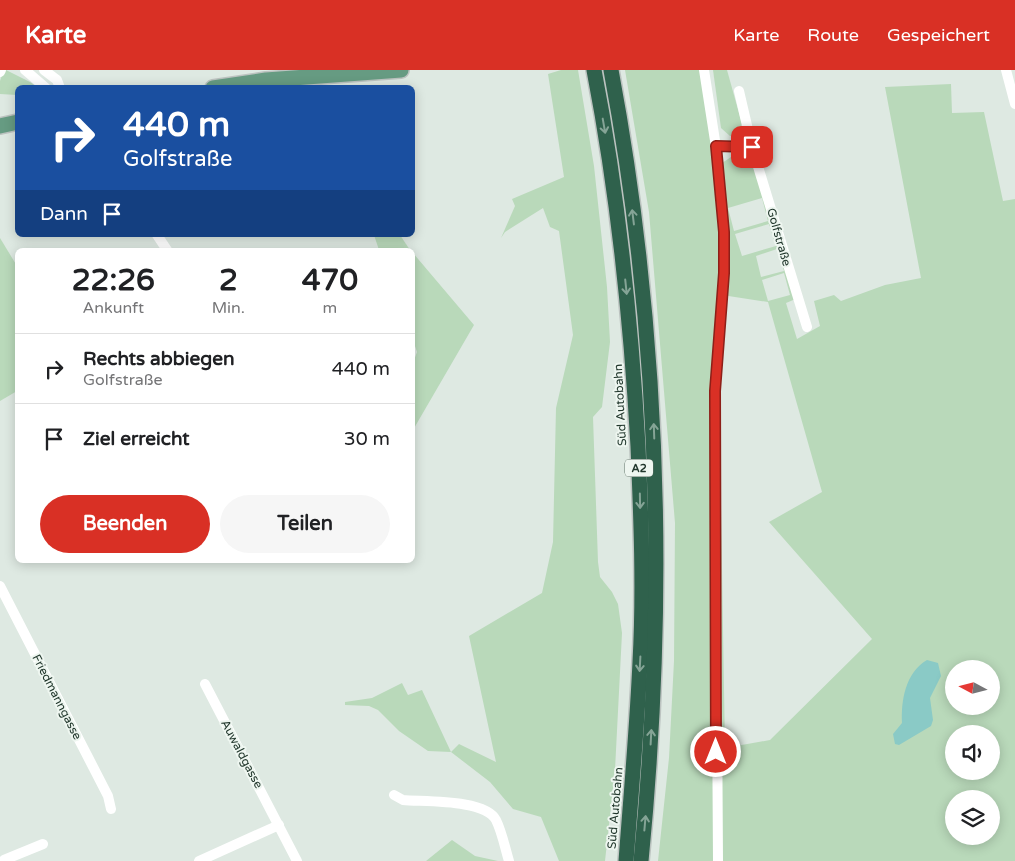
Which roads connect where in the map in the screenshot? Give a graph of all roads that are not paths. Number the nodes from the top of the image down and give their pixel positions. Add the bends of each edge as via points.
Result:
1 (24, 70) edge
2 (44, 70) edge
3 (401, 70) edge
4 (704, 70) edge
5 (1006, 70) edge
6 (611, 72) edge
7 (595, 74) edge
8 (42, 85) edge
9 (59, 85) edge
10 (233, 85) edge
11 (738, 92) dead end
12 (1015, 104) edge
13 (15, 123) edge
14 (0, 126) edge
15 (716, 146) junction
16 (752, 147) junction
17 (159, 237) edge
18 (166, 248) edge
19 (807, 327) dead end
20 (0, 586) edge
21 (205, 684) dead end
22 (394, 795) dead end
23 (111, 809) dead end
24 (278, 825) junction
25 (43, 844) dead end
26 (2, 857) edge
27 (199, 861) edge
28 (297, 861) edge
29 (509, 861) edge
30 (626, 861) edge
31 (641, 861) edge
32 (718, 861) edge

1 - 8 street
2 - 9 street
3 - 10 main road
4 - 15 street
5 - 12 street
31 -> 6 highway, A2 via 656,661 654,428 639,266
7 -> 30 highway, Süd Autobahn / A2 via 610,157 627,294 640,499 640,660
11 - 16 street, Golfstraße
13 - 14 main road
15 - 16 street
15 - 32 street via 724,232 715,391
16 - 19 street, Golfstraße
17 - 18 street
20 - 23 street, Friedmanngasse via 108,796
21 - 24 street, Auwaldgasse
22 - 29 street via 403,800 470,805 488,811 495,819
24 - 27 street
24 - 28 street, Auwaldgasse
25 - 26 street

